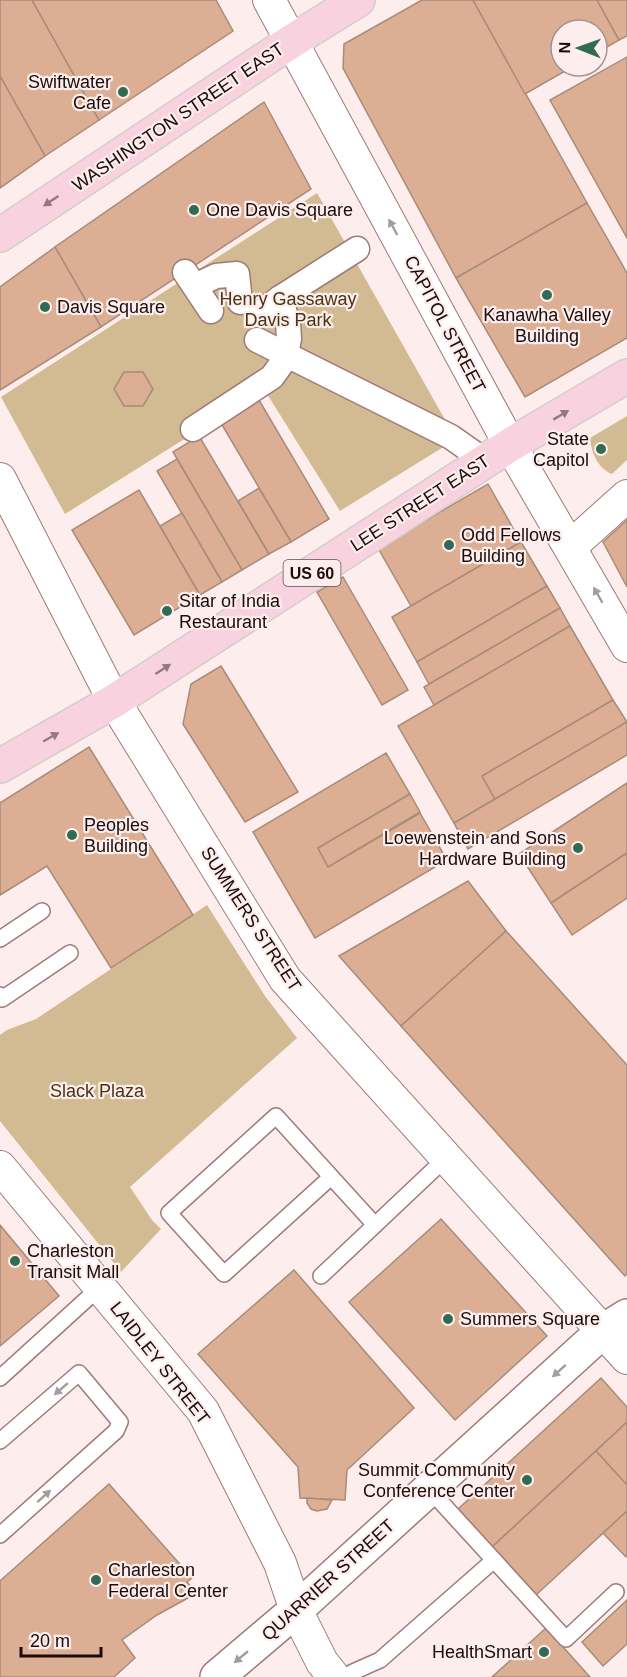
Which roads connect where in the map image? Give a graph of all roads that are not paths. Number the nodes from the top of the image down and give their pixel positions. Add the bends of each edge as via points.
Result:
1 (268, 0) edge
2 (358, 0) edge
3 (292, 41) junction
4 (0, 235) edge
5 (357, 249) dead end
6 (280, 298) junction
7 (211, 312) dead end
8 (257, 340) dead end
9 (286, 354) junction
10 (627, 376) edge
11 (193, 429) dead end
12 (498, 453) junction
13 (0, 479) edge
14 (627, 496) edge
15 (570, 547) junction
16 (627, 646) edge
17 (114, 701) junction
18 (0, 766) edge
19 (42, 911) dead end
20 (0, 939) edge
21 (69, 953) dead end
22 (0, 995) edge
23 (446, 1158) junction
24 (3, 1175) edge
25 (331, 1177) junction
26 (375, 1226) junction
27 (321, 1276) dead end
28 (100, 1287) junction
29 (615, 1324) edge
30 (627, 1358) edge
31 (0, 1378) edge
32 (0, 1441) edge
33 (429, 1489) junction
34 (0, 1535) edge
35 (494, 1560) junction
36 (616, 1592) dead end
37 (296, 1610) junction
38 (217, 1677) edge
39 (334, 1677) edge
40 (345, 1677) edge

1 - 3 street, CAPITOL STREET
2 - 3 main road, WASHINGTON STREET EAST
3 -> 4 main road, WASHINGTON STREET EAST
12 -> 3 street, CAPITOL STREET
5 - 6 street
6 - 7 street via 248,308 237,274 190,279
6 - 9 street via 288,323
8 - 9 street
9 - 11 street via 273,377
9 - 12 street via 452,438
12 -> 10 main road, LEE STREET EAST / US 60
12 - 15 street, CAPITOL STREET
17 -> 12 main road, LEE STREET EAST / US 60
13 - 17 street, SUMMERS STREET
14 - 15 street
16 -> 15 street, CAPITOL STREET
18 -> 17 main road, LEE STREET EAST / US 60
17 - 23 street, SUMMERS STREET via 285,979
19 - 20 lane
21 - 22 lane via 3,999
23 - 26 lane
23 - 29 street, SUMMERS STREET
24 - 28 street, LAIDLEY STREET
25 - 25 lane via 276,1116 170,1213 224,1274
25 - 26 lane
26 - 27 lane
28 - 31 lane
28 - 37 street, LAIDLEY STREET via 203,1411 280,1563
29 - 30 street, SUMMERS STREET
29 -> 33 main road, QUARRIER STREET
34 -> 32 lane via 116,1431 120,1422 79,1373
33 - 35 lane
33 - 37 main road, QUARRIER STREET
35 - 36 lane via 566,1639
35 - 40 lane via 380,1660
37 -> 38 main road, QUARRIER STREET
37 - 39 street, LAIDLEY STREET via 322,1662

